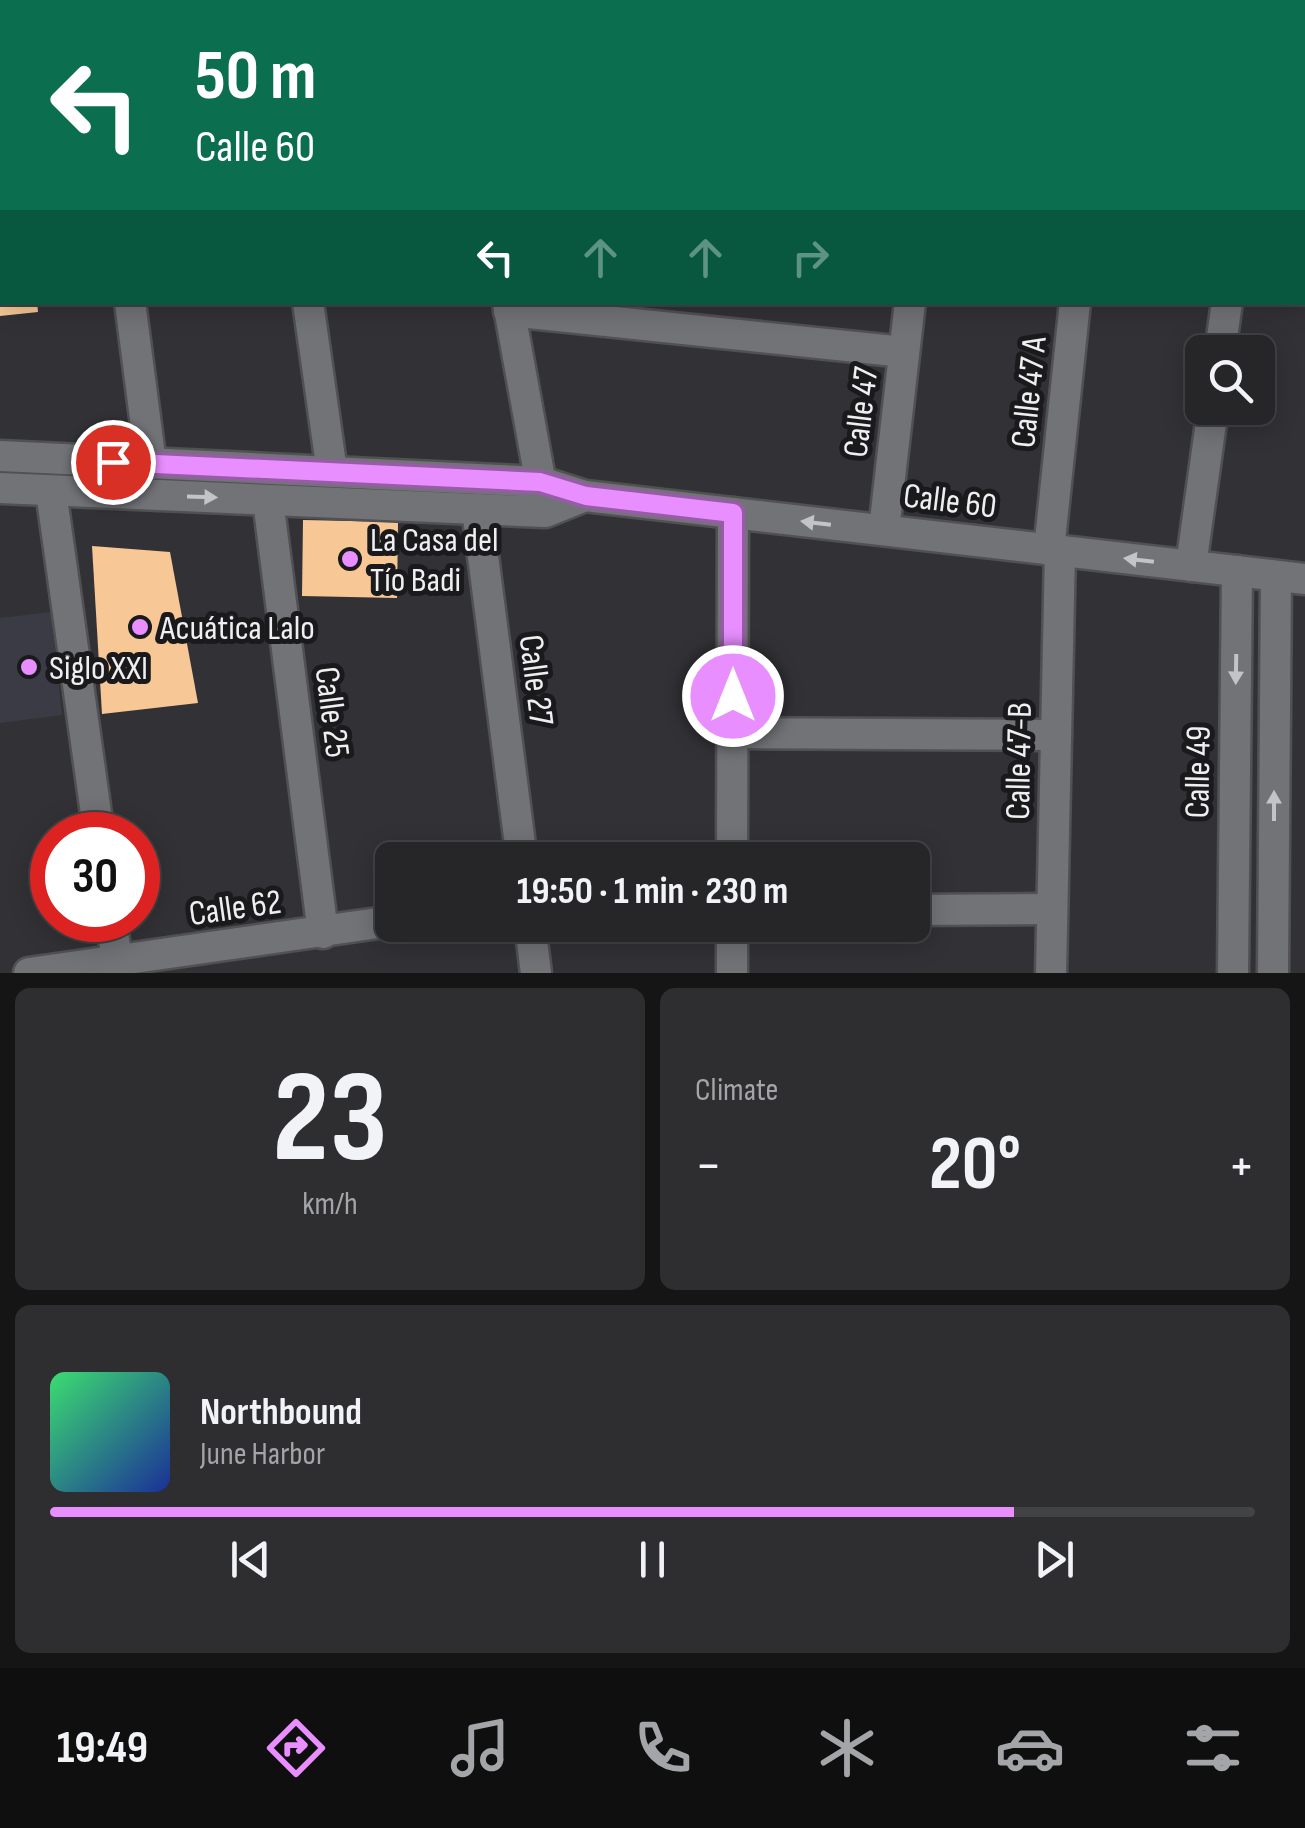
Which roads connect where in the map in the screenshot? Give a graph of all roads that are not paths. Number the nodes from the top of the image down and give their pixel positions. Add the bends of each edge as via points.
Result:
1 (130, 305) edge
2 (308, 305) edge
3 (910, 305) edge
4 (1075, 305) edge
5 (1227, 305) edge
6 (508, 306) edge
7 (1222, 335) edge
8 (904, 352) junction
9 (1210, 425) edge
10 (0, 456) edge
11 (151, 464) junction
12 (332, 472) junction
13 (0, 488) edge
14 (51, 491) junction
15 (543, 496) junction
16 (268, 500) junction
17 (477, 509) junction
18 (733, 513) junction
19 (884, 530) junction
20 (1054, 550) junction
21 (1191, 566) junction
22 (1237, 571) junction
23 (1290, 578) edge
24 (733, 733) junction
25 (1056, 734) junction
26 (96, 812) edge
27 (520, 842) edge
28 (732, 842) edge
29 (1234, 874) junction
30 (1273, 875) junction
31 (1052, 908) junction
32 (930, 910) edge
33 (375, 924) edge
34 (323, 932) junction
35 (114, 942) edge
36 (532, 942) edge
37 (732, 942) edge
38 (118, 967) edge
39 (29, 973) edge
40 (536, 973) edge
41 (732, 973) edge
42 (1051, 973) edge
43 (1232, 973) edge
44 (1273, 973) edge

1 - 11 street
2 - 12 street
3 - 8 street, Calle 47
4 - 20 street, Calle 47 A
5 - 7 street
6 - 8 street
6 - 15 street
8 - 19 street, Calle 47
9 - 21 street
10 - 11 street, Calle 60
11 - 12 street, Calle 60
12 - 15 street, Calle 60
13 - 14 street, Calle 60
14 -> 16 street, Calle 60
14 - 26 street
15 - 17 street, Calle 60
15 - 18 street, Calle 60
16 - 17 street, Calle 60
16 - 34 street, Calle 25
17 - 27 street, Calle 27
19 -> 18 street, Calle 60
18 - 24 street
19 - 20 street, Calle 60
21 -> 20 street, Calle 60
20 - 25 street, Calle 47-B
21 - 22 street, Calle 60
22 - 23 street, Calle 60
22 -> 29 street, Calle 49
30 -> 23 street
24 - 25 street
24 - 28 street
25 - 31 street, Calle 47-B
29 - 30 street
29 - 43 street, Calle 49
30 - 44 street
31 - 32 street
31 - 42 street, Calle 47-B
33 - 34 street, Calle 62
34 - 38 street, Calle 62
35 - 38 street
36 - 40 street
37 - 41 street
38 - 39 street, Calle 62

